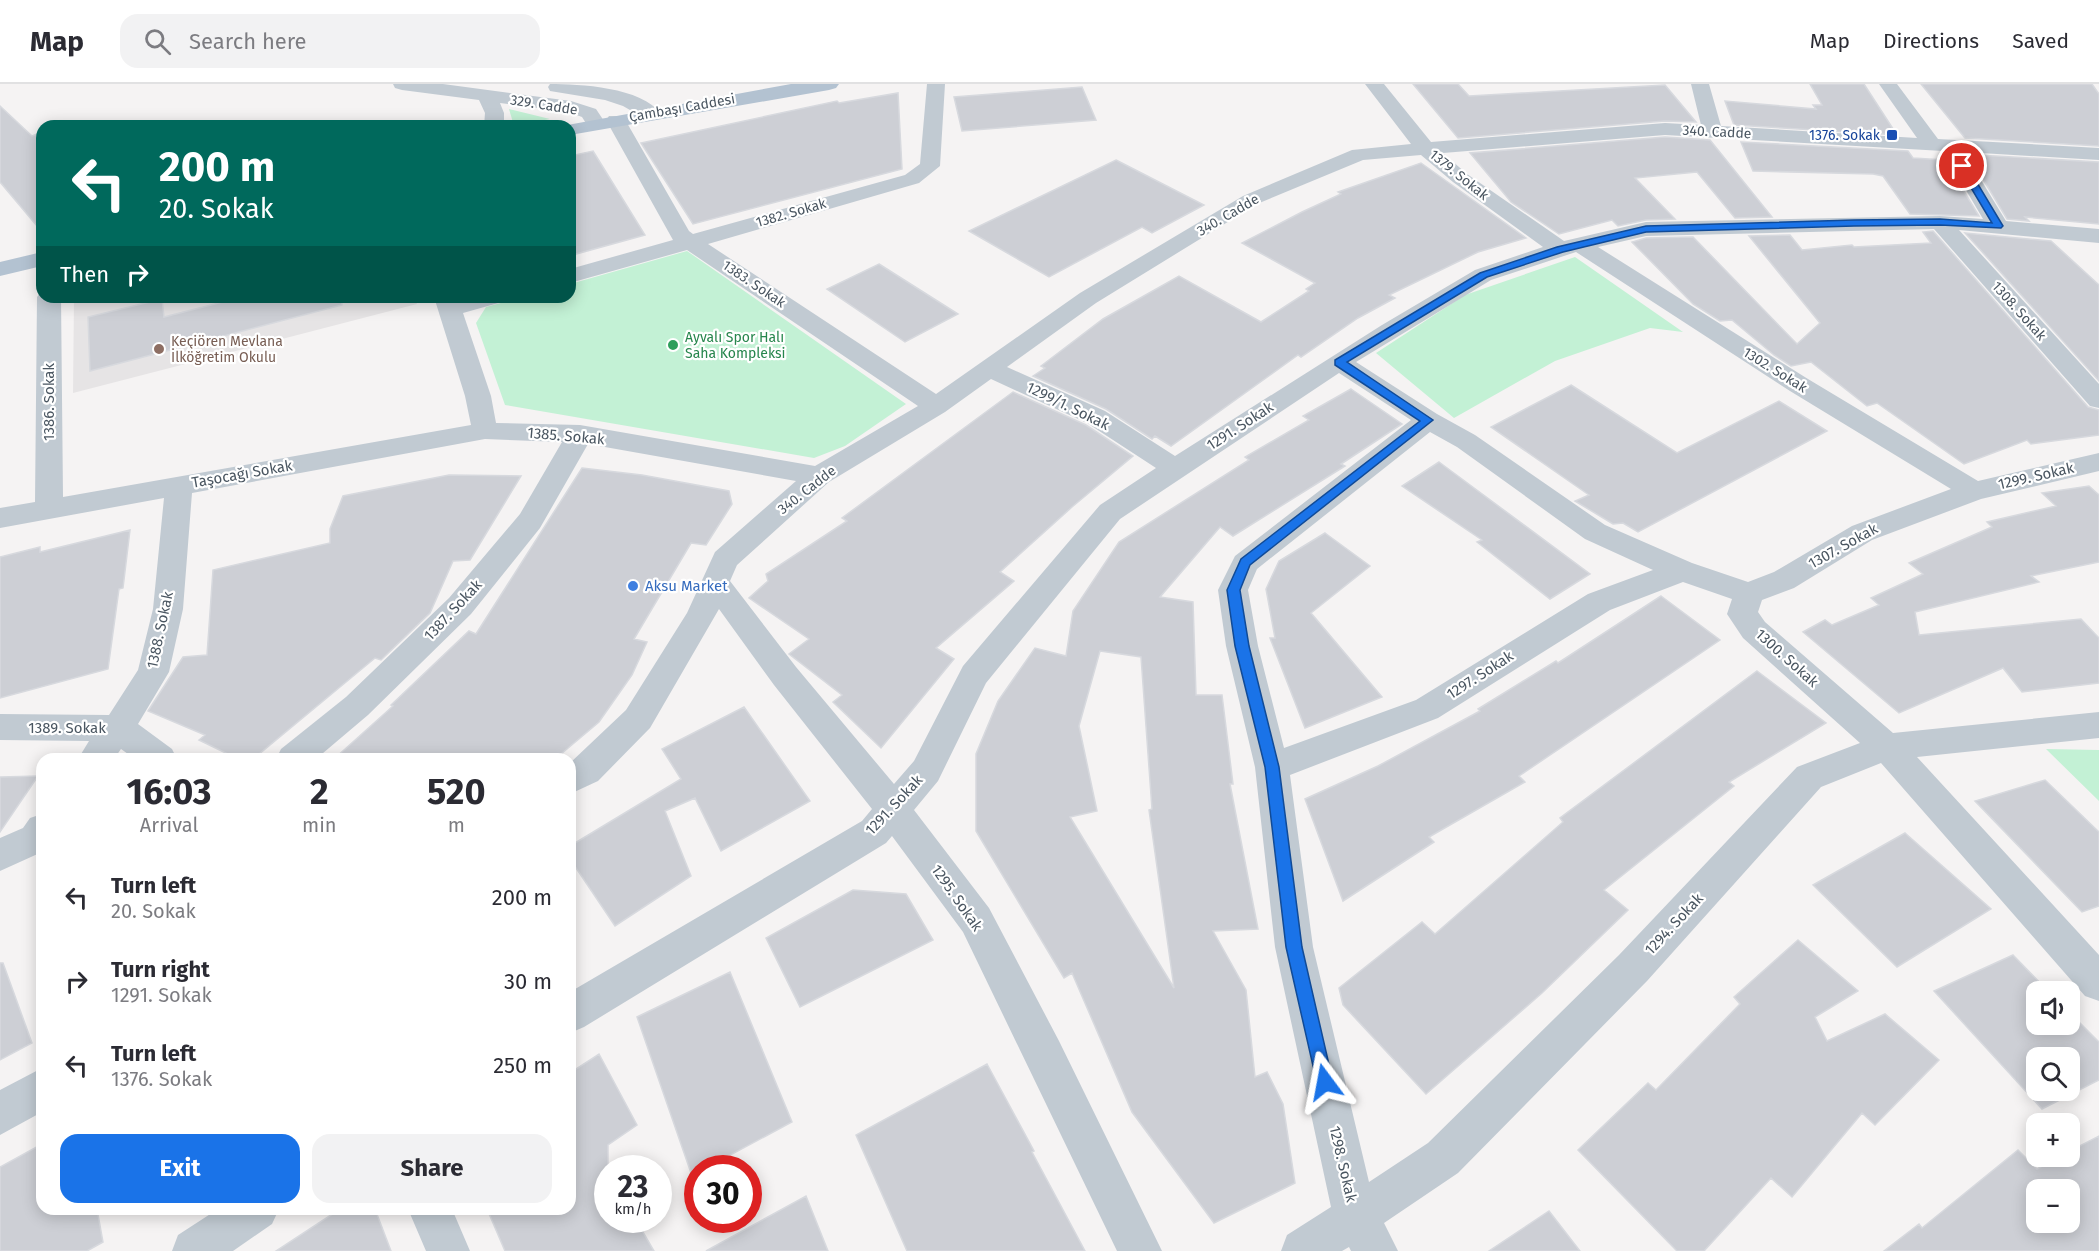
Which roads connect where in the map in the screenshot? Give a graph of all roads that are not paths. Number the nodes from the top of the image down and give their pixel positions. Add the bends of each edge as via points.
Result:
1 (402, 84) edge
2 (542, 84) edge
3 (607, 84) edge
4 (829, 84) edge
5 (936, 84) edge
6 (1374, 84) edge
7 (1700, 84) edge
8 (1888, 84) edge
9 (486, 96) junction
10 (651, 114) junction
11 (495, 120) edge
12 (606, 122) junction
13 (576, 128) edge
14 (1712, 131) junction
15 (1941, 145) junction
16 (1424, 147) junction
17 (2099, 154) edge
18 (1940, 222) junction
19 (1998, 226) junction
20 (2099, 236) edge
21 (691, 242) junction
22 (1570, 247) junction
23 (36, 260) edge
24 (0, 269) edge
25 (576, 274) edge
26 (49, 303) edge
27 (448, 303) edge
28 (1339, 362) junction
29 (988, 368) junction
30 (2099, 400) edge
31 (936, 406) junction
32 (1428, 420) junction
33 (485, 431) junction
34 (580, 434) junction
35 (2099, 462) edge
36 (1175, 468) junction
37 (819, 476) junction
38 (178, 485) junction
39 (1974, 491) junction
40 (49, 508) junction
41 (0, 518) edge
42 (1682, 571) junction
43 (715, 582) junction
44 (1749, 593) junction
45 (2099, 725) edge
46 (0, 727) edge
47 (118, 728) junction
48 (1887, 747) junction
49 (99, 753) edge
50 (152, 753) edge
51 (300, 753) edge
52 (1272, 767) junction
53 (576, 777) edge
54 (893, 809) junction
55 (36, 838) edge
56 (0, 855) edge
57 (2099, 983) edge
58 (576, 1010) edge
59 (36, 1092) edge
60 (0, 1114) edge
61 (248, 1215) edge
62 (433, 1215) edge
63 (1366, 1234) edge
64 (194, 1251) edge
65 (448, 1251) edge
66 (1140, 1251) edge
67 (1303, 1251) edge

1 - 9 street, 329. Cadde
2 - 3 street
2 - 10 street, 329. Cadde via 620,98
4 - 10 main road, Çambaşı Caddesi
5 - 21 street, 1382. Sokak via 930,166 912,179
6 - 16 street, 1379. Sokak
7 - 14 street
8 - 15 street
9 - 11 street, 329. Cadde via 494,107
9 - 12 street, 329. Cadde via 578,109
10 - 12 main road, Çambaşı Caddesi
12 - 13 main road, Çambaşı Caddesi
12 - 21 street, 1383. Sokak via 681,234
14 - 15 street, 340. Cadde
14 - 16 street, 340. Cadde via 1665,129
15 - 17 street, 340. Cadde
15 - 19 street
16 - 22 street, 1379. Sokak via 1460,178
16 - 29 street, 340. Cadde via 1359,154 1250,201 1088,298
18 - 19 street, 1291. Sokak
18 - 22 street, 1291. Sokak via 1646,229
18 - 30 street, 1308. Sokak
19 - 20 street, 1291. Sokak
21 - 25 street, 1382. Sokak
21 - 31 street, 1383. Sokak
22 - 28 street, 1291. Sokak via 1483,275
22 - 39 street, 1302. Sokak
23 - 24 main road
26 - 40 street, 1386. Sokak
27 - 33 street
28 - 32 street
28 - 36 street, 1291. Sokak
29 - 31 street, 340. Cadde
29 - 36 street, 1299/1. Sokak via 1096,417
31 - 37 street, 340. Cadde
32 - 42 street via 1466,441 1595,532
32 - 52 street, 1298. Sokak via 1245,563 1233,590 1242,646
33 - 34 street, 1385. Sokak
33 - 38 street, Taşocağı Sokak
34 - 37 street, 1385. Sokak
34 - 51 street, 1387. Sokak via 530,521 460,606 357,706
35 - 39 street, 1299. Sokak
36 - 54 street, 1291. Sokak via 1110,513 974,675 926,771
37 - 43 street, 340. Cadde via 725,559
38 - 40 street, Taşocağı Sokak
38 - 47 street, 1388. Sokak via 168,609 153,672
39 - 44 street, 1307. Sokak via 1862,533 1784,580
40 - 41 street, Taşocağı Sokak
42 - 44 street
42 - 52 street, 1297. Sokak via 1599,602 1427,709
43 - 53 street, 340. Cadde via 700,617 638,718
43 - 54 street, 1295. Sokak
44 - 48 street, 1300. Sokak via 1742,614 1754,630
45 - 48 street, 1294. Sokak
46 - 47 street, 1389. Sokak
47 - 49 street, 1388. Sokak
47 - 50 street, 1389. Sokak
48 - 57 street, 1300. Sokak
48 - 63 street, 1294. Sokak via 1809,777 1633,968
52 - 63 street, 1298. Sokak via 1294,947
54 - 58 street, 1291. Sokak via 874,832
54 - 66 street, 1295. Sokak via 976,920
55 - 56 street
59 - 60 street
61 - 64 street
62 - 65 street
63 - 67 street, 1294. Sokak

